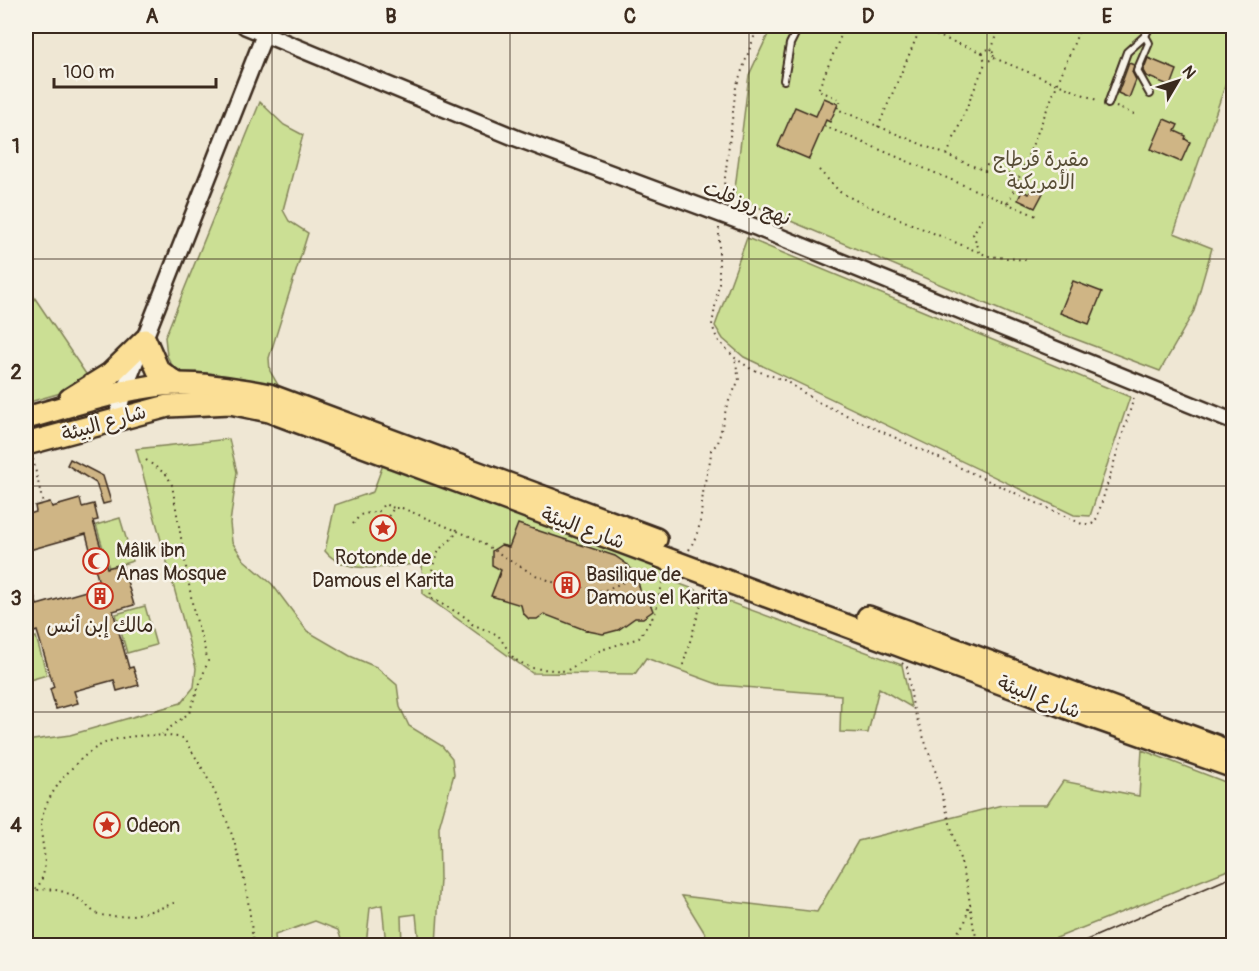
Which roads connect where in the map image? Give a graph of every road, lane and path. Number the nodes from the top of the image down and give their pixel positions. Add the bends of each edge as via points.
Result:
1 (245, 26) edge
2 (758, 26) edge
3 (799, 26) edge
4 (845, 26) edge
5 (914, 26) edge
6 (924, 26) edge
7 (1001, 26) edge
8 (1081, 26) edge
9 (1150, 26) edge
10 (925, 31) junction
11 (265, 33) junction
12 (918, 34) junction
13 (1145, 36) junction
14 (991, 50) junction
15 (983, 53) junction
16 (994, 58) junction
17 (986, 61) junction
18 (784, 80) dead end
19 (1057, 85) junction
20 (1150, 93) dead end
21 (1108, 104) junction
22 (1134, 114) dead end
23 (824, 126) dead end
24 (878, 127) junction
25 (947, 155) junction
26 (819, 170) dead end
27 (1019, 178) junction
28 (1008, 204) junction
29 (720, 215) junction
30 (983, 217) dead end
31 (1039, 217) dead end
32 (981, 253) junction
33 (1026, 260) dead end
34 (145, 340) junction
35 (735, 358) junction
36 (1138, 382) junction
37 (177, 384) junction
38 (123, 393) junction
39 (31, 417) edge
40 (117, 417) junction
41 (1233, 422) edge
42 (50, 438) junction
43 (26, 444) edge
44 (146, 460) dead end
45 (43, 504) dead end
46 (394, 508) junction
47 (353, 524) dead end
48 (457, 529) junction
49 (378, 531) dead end
50 (689, 551) junction
51 (672, 574) dead end
52 (664, 575) junction
53 (704, 579) junction
54 (898, 660) dead end
55 (683, 665) dead end
56 (162, 734) junction
57 (1233, 752) edge
58 (1233, 767) edge
59 (36, 890) junction
60 (26, 893) edge
61 (176, 902) dead end
62 (970, 903) junction
63 (253, 945) edge
64 (948, 945) edge
65 (980, 945) edge

1 - 11 street, نهج روزفلت
2 - 29 path via 736,87
3 - 18 lane via 790,44
4 - 24 path via 818,90 841,100 837,110
5 - 12 path
6 - 10 path
7 - 14 path
8 - 19 path
9 - 13 lane
10 - 12 path
10 - 15 path
11 - 29 street, نهج روزفلت via 516,138
11 - 34 street
12 - 24 path
13 - 20 lane via 1149,43 1137,71
13 - 21 lane via 1127,52
14 - 15 path
14 - 16 path
15 - 17 path
16 - 17 path
16 - 19 path
17 - 25 path
19 - 21 path
19 - 27 path
21 - 22 path
23 - 28 path
24 - 25 path
25 - 27 path via 985,171 987,165
26 - 32 path via 840,192 859,202
27 - 28 path
28 - 31 path
29 - 35 path via 719,283 712,325 717,339
29 - 36 street, نهج روزفلت
30 - 32 path via 973,234
32 - 33 path
34 - 37 highway via 158,369
34 - 38 street
34 - 39 highway via 96,384
35 - 36 path via 751,369 784,380 818,402 1082,524 1092,524 1097,518
35 - 50 path via 739,380 727,405 718,443 711,450 701,528
36 - 41 street, نهج روزفلت
37 - 38 highway, شارع البيئة
37 - 50 highway, شارع البيئة via 218,385 269,395
38 - 39 highway, شارع البيئة
38 - 40 street
40 - 42 highway, شارع البيئة
40 - 53 highway, شارع البيئة via 194,403 230,403 268,411
42 - 43 highway, شارع البيئة
42 - 45 path via 32,452
44 - 56 path via 167,475 172,485 193,608 208,661 189,713
46 - 47 path via 384,504 379,511 360,515
46 - 48 path
46 - 49 path
48 - 52 path via 553,582 603,591 640,575
48 - 52 path via 454,538 441,548 432,573 431,598 498,636 514,658 542,671 566,671 601,650 639,638 656,614
50 - 57 highway, شارع البيئة
51 - 52 path
53 - 55 path
53 - 58 highway, شارع البيئة
54 - 62 path via 907,668 913,707 936,773
56 - 59 path via 106,742 80,760 61,781 47,802 42,820 46,862 44,878
56 - 63 path via 183,738 229,826 244,870
59 - 60 path
59 - 61 path via 70,893 96,913 109,915 148,912
62 - 64 path via 965,922
62 - 65 path

